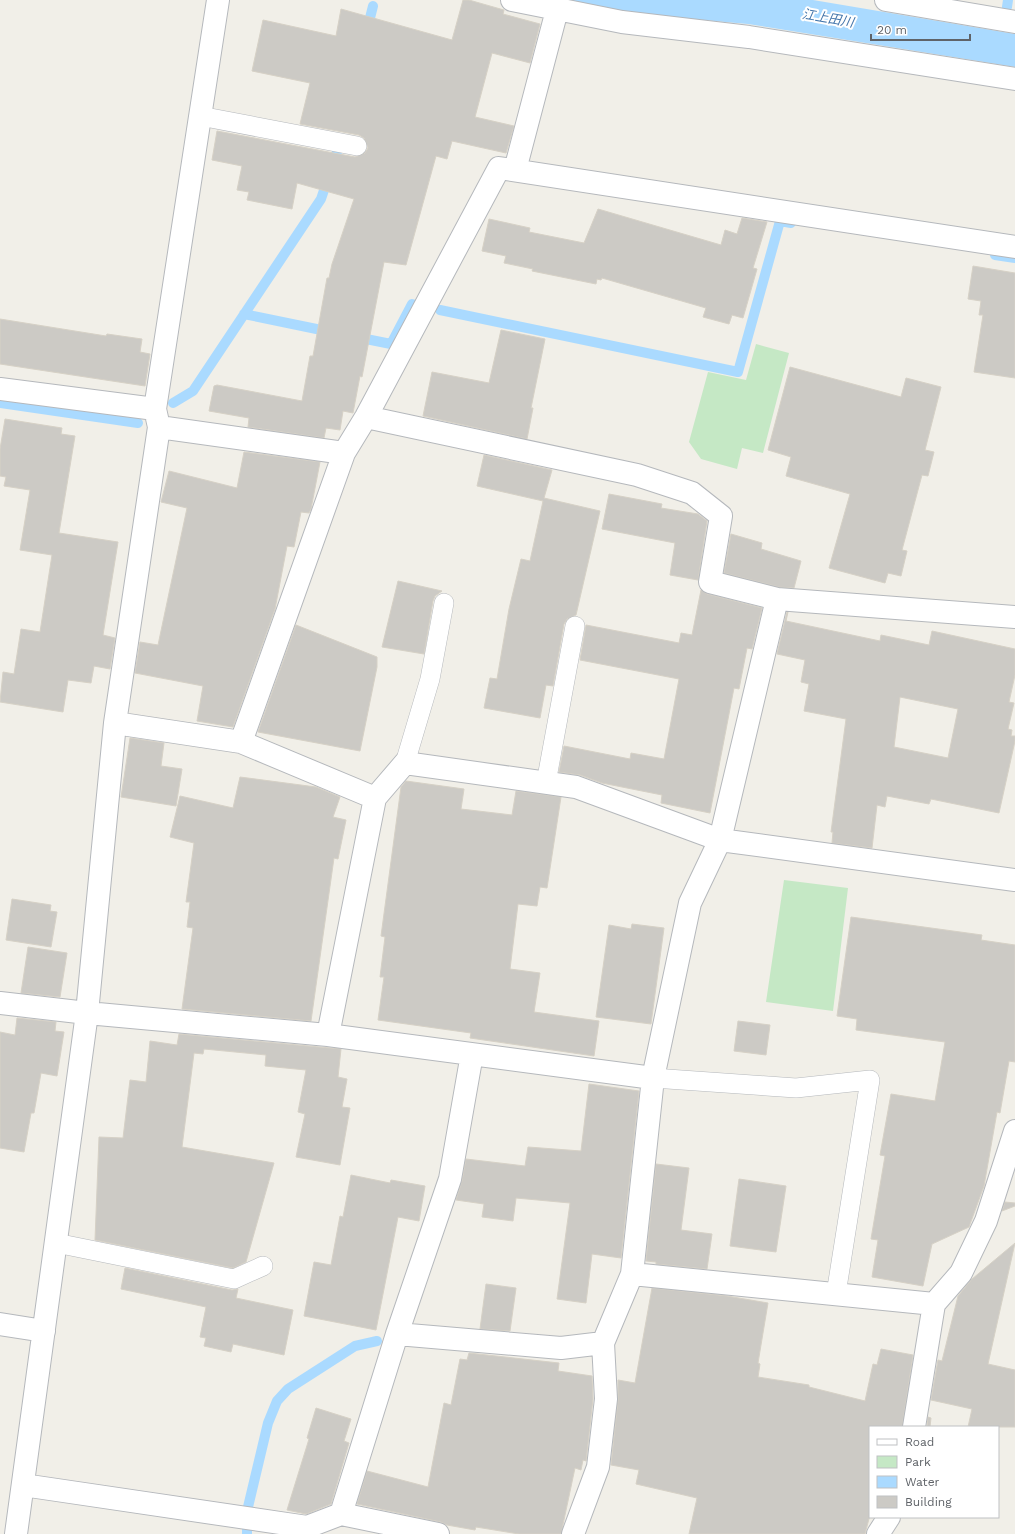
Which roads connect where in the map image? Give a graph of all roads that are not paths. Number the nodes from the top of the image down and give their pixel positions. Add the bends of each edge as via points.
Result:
1 (218, 0) edge
2 (512, 0) edge
3 (886, 0) edge
4 (557, 10) junction
5 (1015, 22) edge
6 (1015, 78) edge
7 (200, 116) junction
8 (357, 146) dead end
9 (515, 170) junction
10 (1015, 246) edge
11 (0, 389) edge
12 (157, 418) junction
13 (366, 418) junction
14 (344, 453) junction
15 (777, 599) junction
16 (444, 603) dead end
17 (1015, 617) edge
18 (575, 626) dead end
19 (115, 723) junction
20 (241, 742) junction
21 (404, 763) junction
22 (546, 783) junction
23 (376, 798) junction
24 (720, 840) junction
25 (1015, 880) edge
26 (0, 1003) edge
27 (87, 1013) junction
28 (328, 1035) junction
29 (472, 1054) junction
30 (653, 1078) junction
31 (1015, 1130) edge
32 (56, 1243) junction
33 (263, 1266) dead end
34 (632, 1274) junction
35 (836, 1294) junction
36 (934, 1304) junction
37 (0, 1324) edge
38 (44, 1331) junction
39 (397, 1334) junction
40 (603, 1343) junction
41 (914, 1426) edge
42 (23, 1485) junction
43 (341, 1514) junction
44 (888, 1518) edge
45 (16, 1534) edge
46 (438, 1534) edge
47 (573, 1534) edge
48 (878, 1534) edge

1 - 7 street
2 - 4 street
3 - 5 street
4 - 6 street via 622,22 749,37
4 - 9 street
7 - 8 lane
7 - 12 street
9 - 10 street
9 - 13 street via 499,168
11 - 12 street
12 - 14 street
12 - 19 street
13 - 14 street
13 - 15 street via 637,475 692,493 721,516 710,582
14 - 20 street
15 - 17 street
15 - 24 street
16 - 21 lane via 430,679
18 - 22 lane
19 - 20 street
19 - 27 street
20 - 23 street
21 - 22 street
21 - 23 street
22 - 24 street via 576,787
23 - 28 street
24 - 25 street
24 - 30 street via 690,903
26 - 27 street
27 - 28 street
27 - 32 street
28 - 29 street
29 - 30 street
29 - 39 street via 450,1179
30 - 34 street
30 - 35 lane via 796,1088 870,1080
31 - 36 street via 986,1221 974,1247 961,1273
32 - 33 lane via 234,1280
32 - 38 street
34 - 35 street
34 - 40 street
35 - 36 street
36 - 41 street
37 - 38 street
38 - 42 street
39 - 40 street via 561,1348
39 - 43 street
40 - 47 street via 606,1399 598,1467
42 - 43 street via 307,1527
42 - 45 street
43 - 46 street
44 - 48 street

